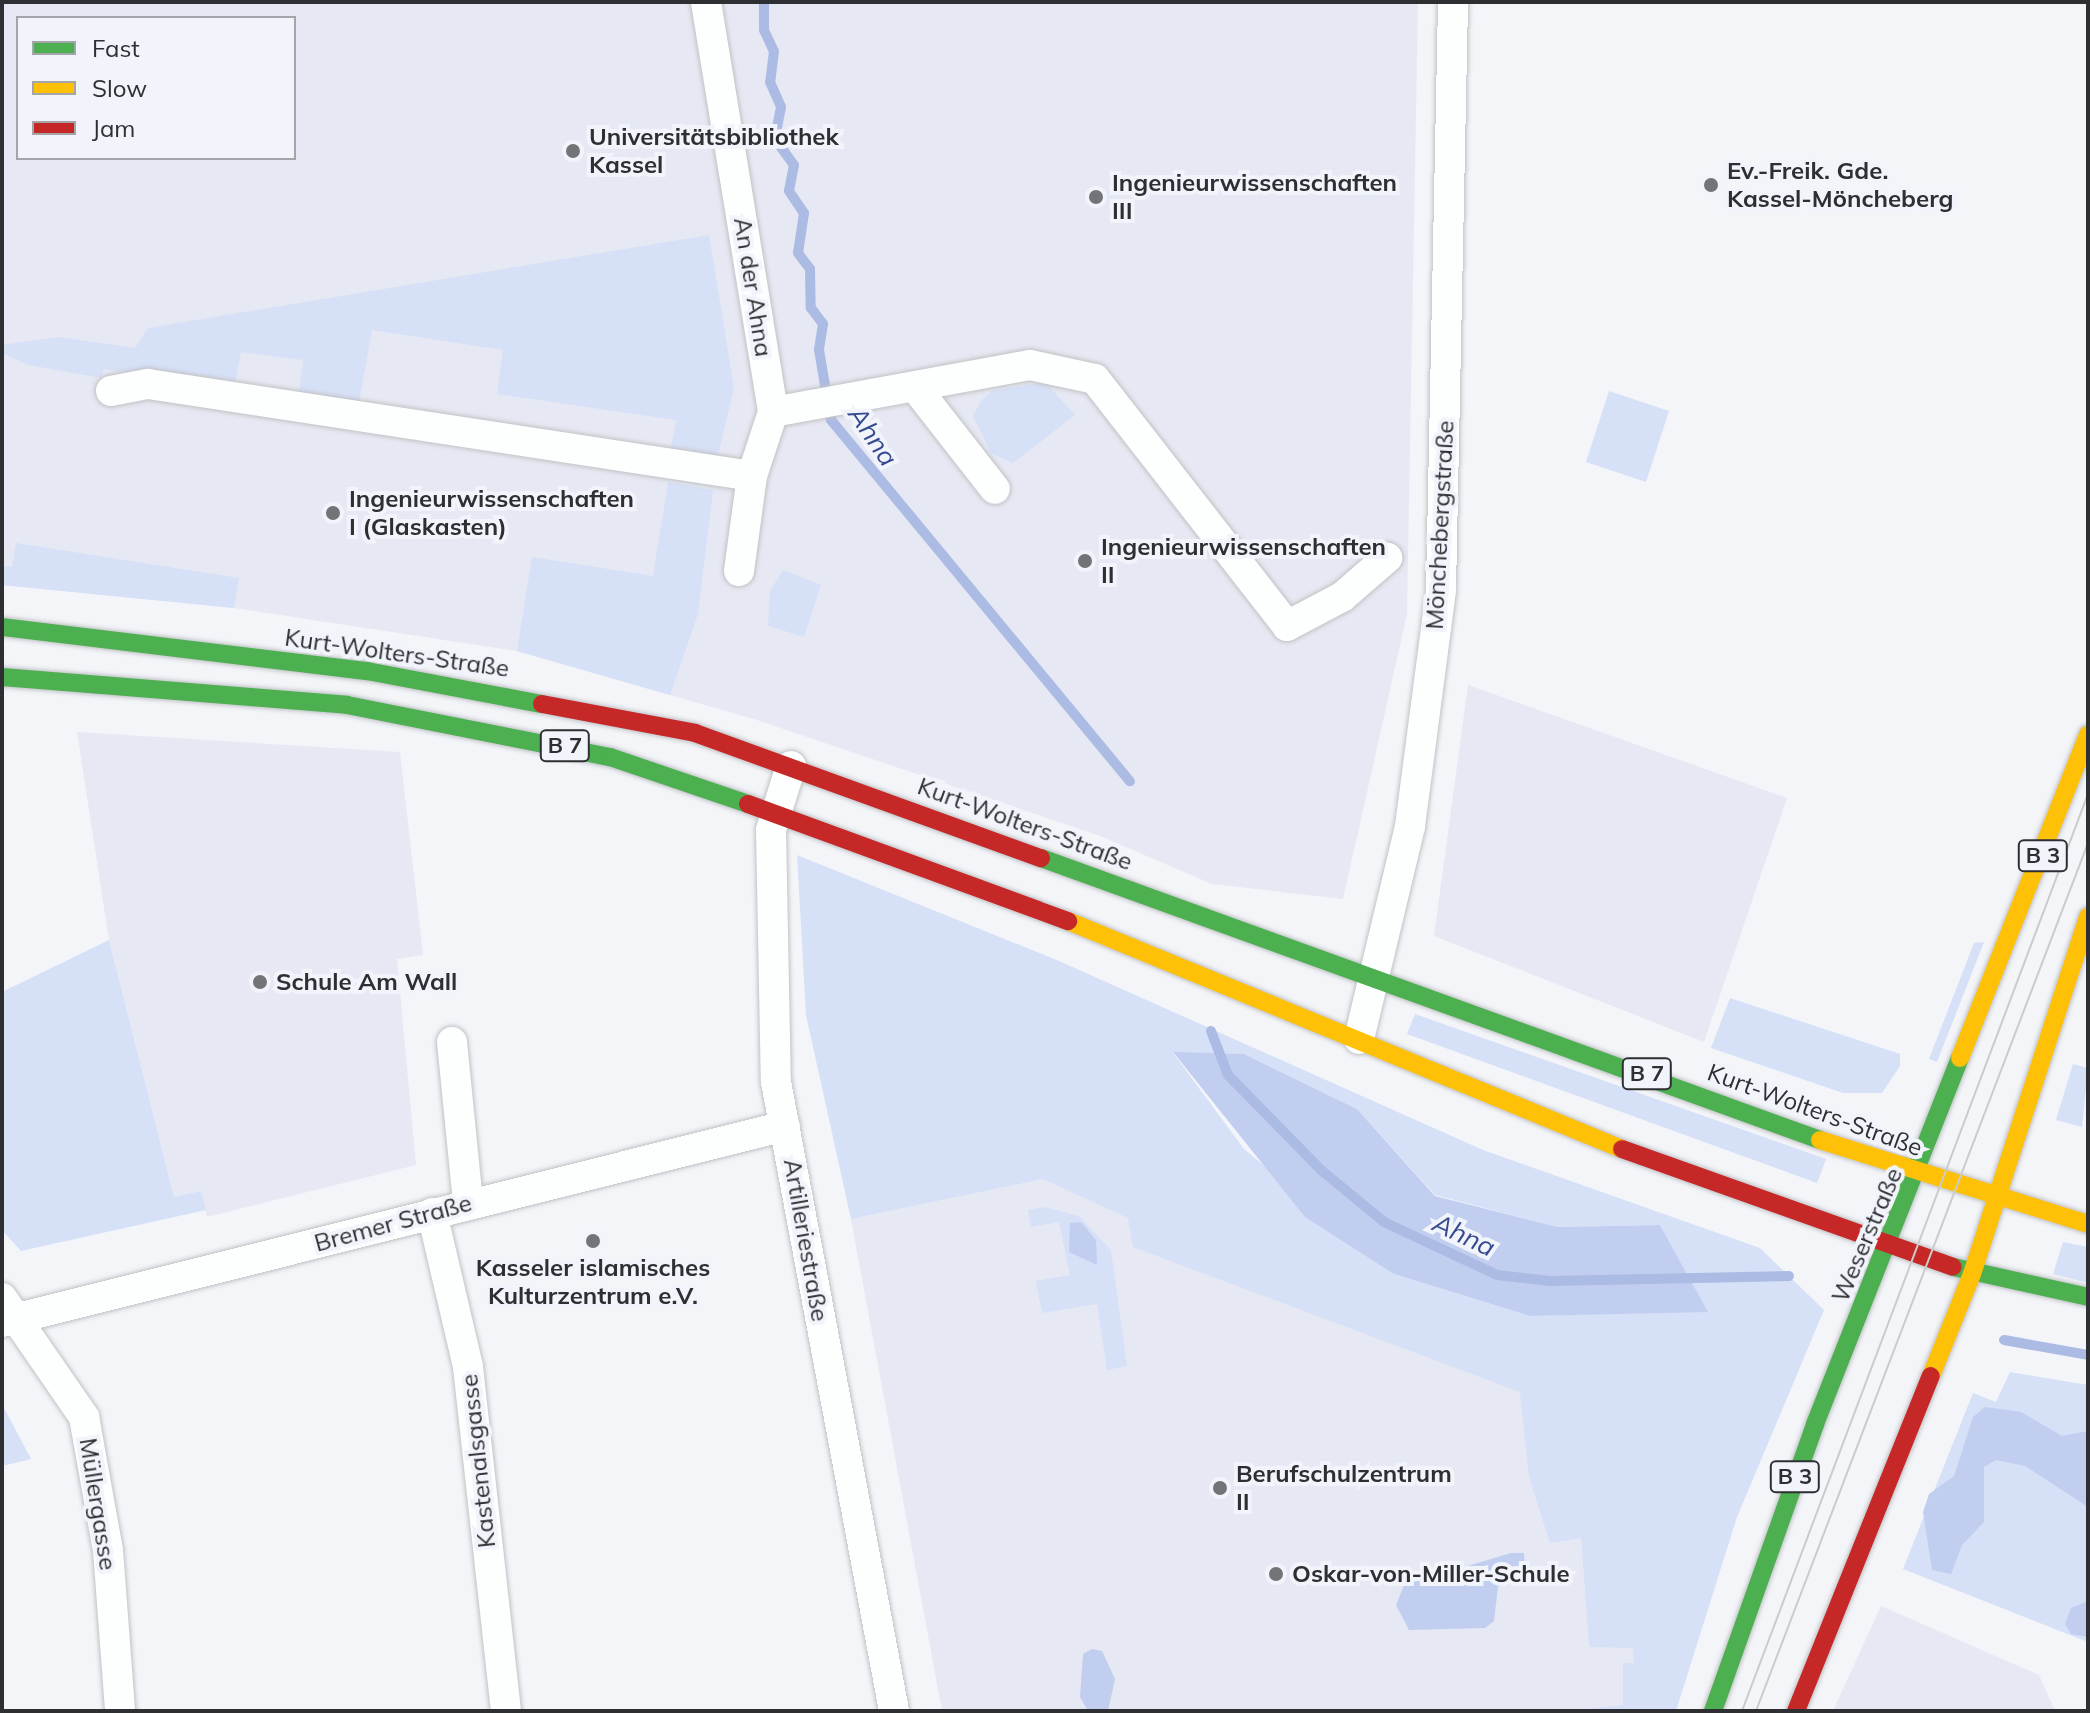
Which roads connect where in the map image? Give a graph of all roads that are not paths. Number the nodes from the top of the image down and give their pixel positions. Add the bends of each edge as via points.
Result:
1 (706, 2) edge
2 (1453, 2) edge
3 (916, 388) junction
4 (111, 391) dead end
5 (773, 412) junction
6 (752, 476) junction
7 (995, 489) dead end
8 (1387, 558) dead end
9 (739, 571) dead end
10 (2, 627) edge
11 (2, 677) edge
12 (2088, 734) edge
13 (791, 766) junction
14 (777, 810) junction
15 (2088, 916) edge
16 (1375, 977) junction
17 (1359, 1039) junction
18 (452, 1042) dead end
19 (785, 1126) junction
20 (1919, 1173) junction
21 (1998, 1201) junction
22 (468, 1203) junction
23 (432, 1213) junction
24 (2088, 1224) edge
25 (1890, 1248) junction
26 (1972, 1274) junction
27 (2088, 1297) edge
28 (7, 1313) edge
29 (120, 1711) edge
30 (506, 1711) edge
31 (894, 1711) edge
32 (1713, 1711) edge
33 (1796, 1711) edge

1 - 5 street, An der Ahna
2 - 16 street, Mönchebergstraße via 1441,590 1410,826
3 - 5 street
3 - 7 street
3 - 8 street via 1030,365 1095,379 1287,626 1342,597
4 - 6 street via 148,384
5 - 6 street, An der Ahna
6 - 9 street, An der Ahna
10 - 13 main road, Kurt-Wolters-Straße / B 7 via 518,694 695,733
11 - 14 main road, B 7 via 232,693 438,719 610,757
12 - 20 main road, Weserstraße / B 3
13 - 14 street, Artilleriestraße
13 - 16 main road, Kurt-Wolters-Straße / B 7
14 - 17 main road, B 7
14 - 19 street, Artilleriestraße via 771,830 776,1082
15 - 21 main road
16 - 17 street, Mönchebergstraße
16 - 20 main road, Kurt-Wolters-Straße / B 7
17 - 25 main road, B 7 via 1645,1159
18 - 22 street
19 - 22 street, Bremer Straße
19 - 31 street, Artilleriestraße
20 - 21 main road, Kurt-Wolters-Straße / B 7
20 - 25 main road, Weserstraße / B 3
21 - 24 main road, B 7
21 - 26 main road
22 - 23 street, Bremer Straße
23 - 28 street, Bremer Straße
23 - 30 street, Kastenalsgasse via 468,1367
25 - 26 main road, B 7
25 - 32 main road, Weserstraße / B 3 via 1766,1552
26 - 27 main road, B 7
26 - 33 main road
28 - 29 street, Müllergasse via 84,1417 108,1550

